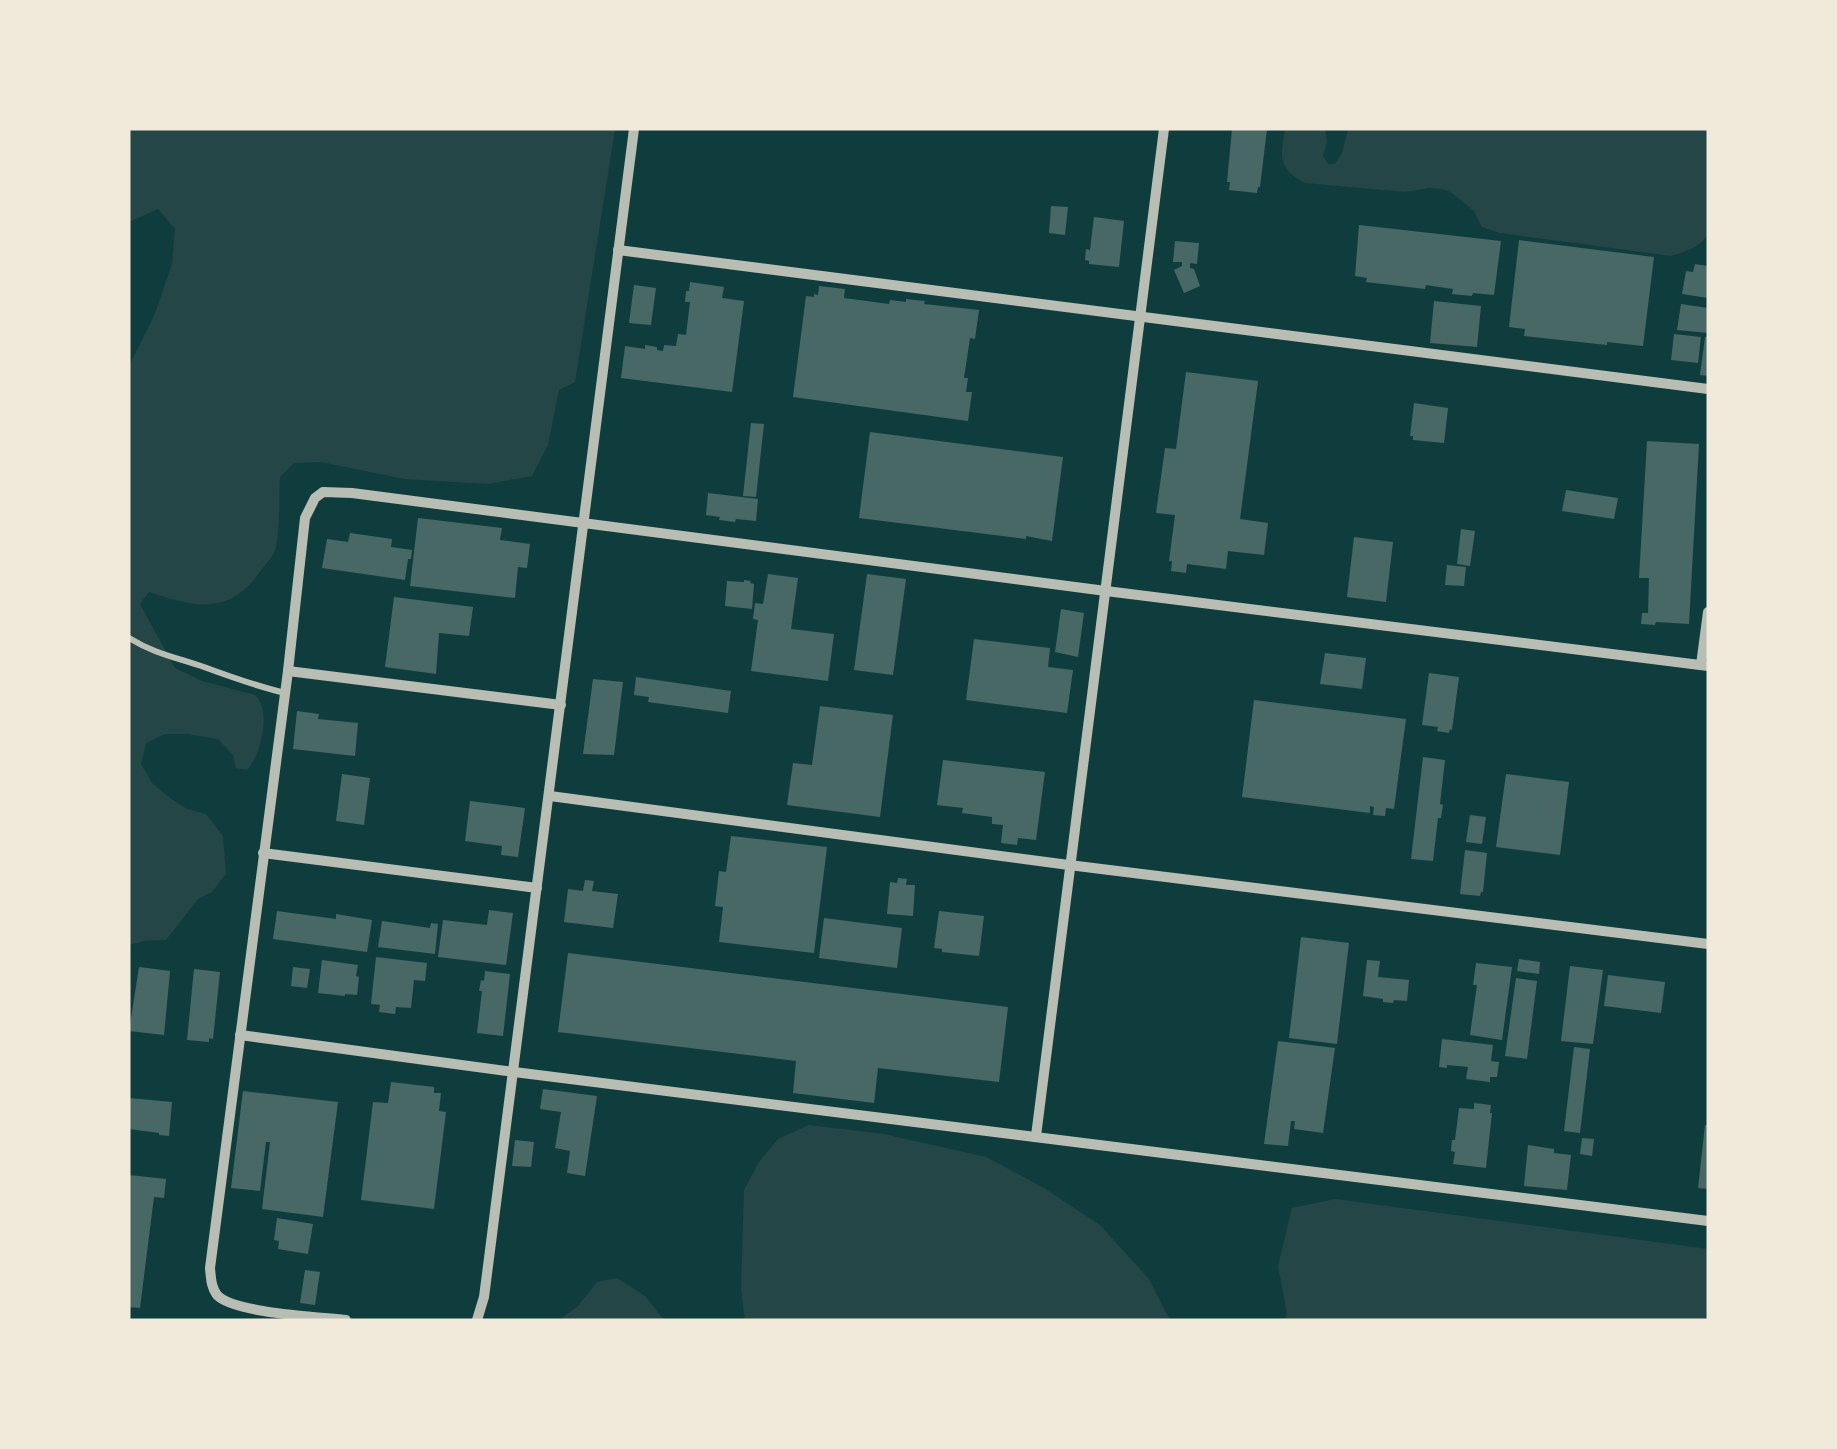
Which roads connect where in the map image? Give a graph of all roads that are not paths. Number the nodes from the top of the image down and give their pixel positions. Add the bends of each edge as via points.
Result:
1 (634, 129) edge
2 (1164, 129) edge
3 (618, 250) junction
4 (1140, 318) junction
5 (1708, 389) edge
6 (583, 522) junction
7 (1106, 591) junction
8 (1708, 612) edge
9 (129, 638) edge
10 (1705, 666) edge
11 (288, 671) junction
12 (285, 693) junction
13 (561, 705) junction
14 (550, 796) junction
15 (263, 853) junction
16 (1070, 865) junction
17 (537, 888) junction
18 (1708, 944) edge
19 (240, 1035) junction
20 (514, 1072) junction
21 (1036, 1136) junction
22 (1708, 1221) edge
23 (346, 1320) edge
24 (477, 1320) edge

1 - 3 street
2 - 4 street
3 - 4 street
3 - 6 street
4 - 5 street
4 - 7 street
6 - 7 street
6 - 11 street via 323,492 315,498 305,518
6 - 13 street
7 - 10 street
7 - 16 street
8 - 10 street
9 - 12 street via 152,651
11 - 12 street
11 - 13 street
12 - 15 street
13 - 14 street
14 - 16 street
14 - 17 street
15 - 17 street
15 - 19 street
16 - 18 street
16 - 21 street
17 - 20 street
19 - 20 street
19 - 23 street via 210,1268 213,1288 219,1297 238,1306
20 - 21 street
20 - 24 street via 484,1297
21 - 22 street

